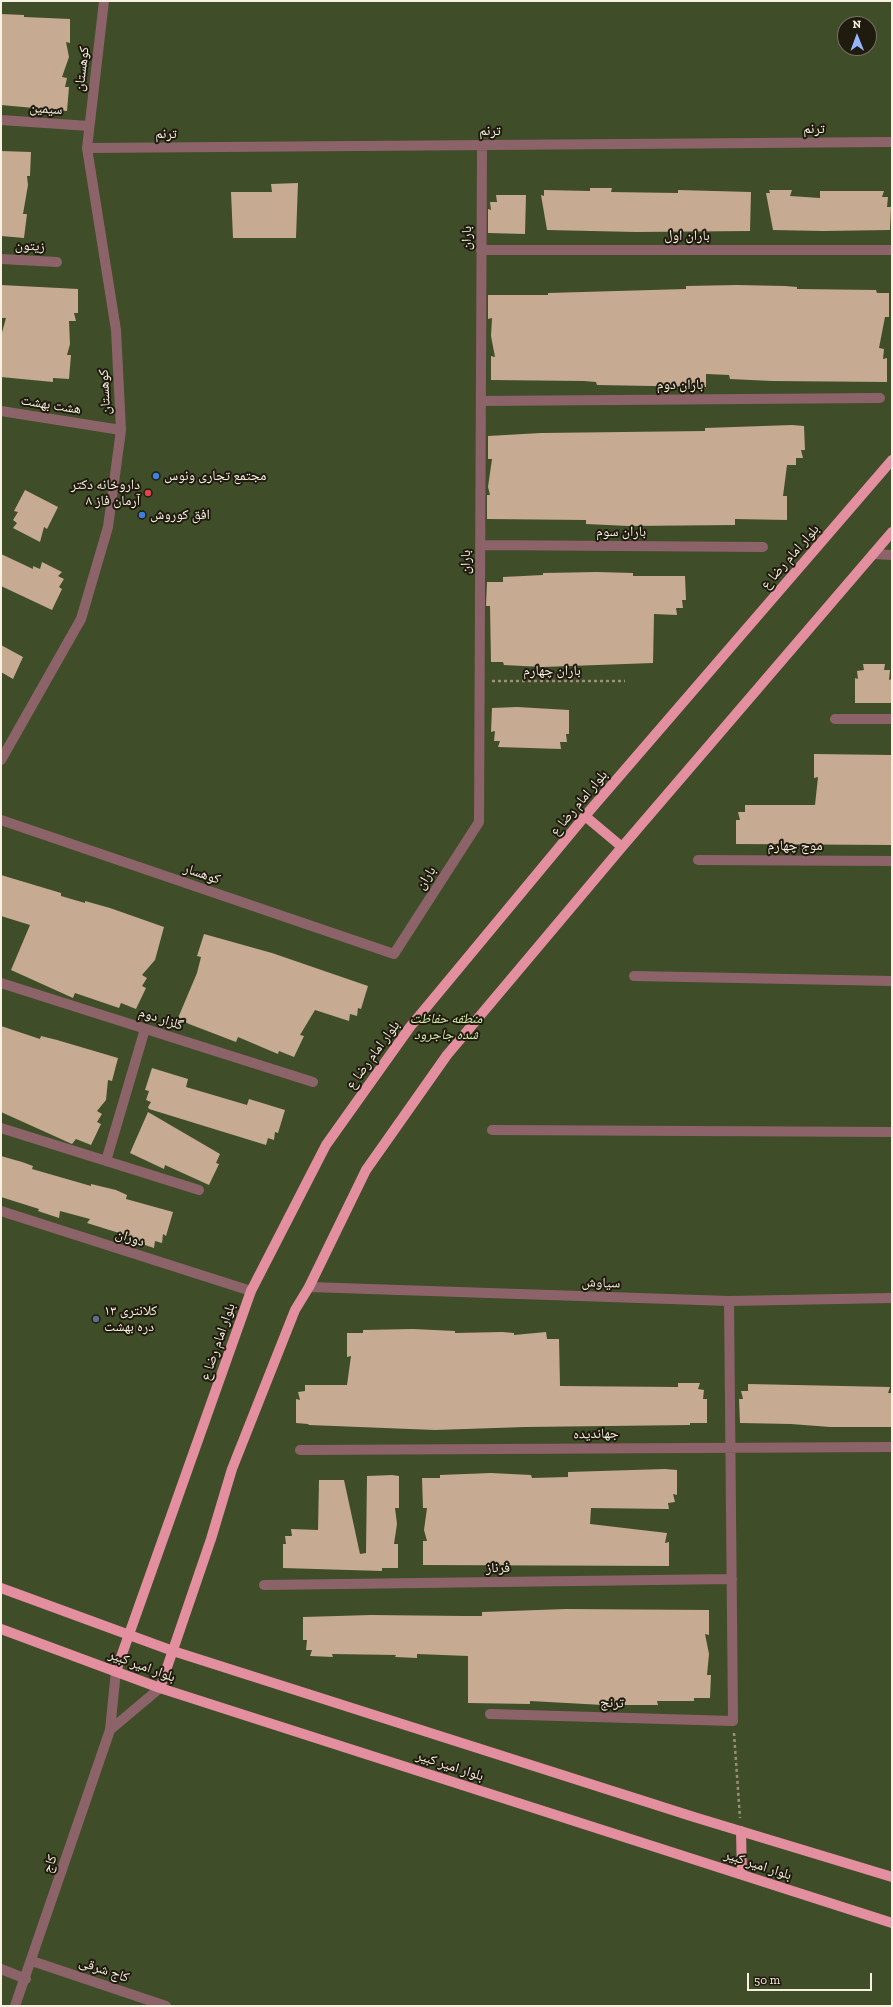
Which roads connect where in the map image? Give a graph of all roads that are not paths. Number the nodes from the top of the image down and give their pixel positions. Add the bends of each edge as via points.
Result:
1 (104, 1) edge
2 (1, 120) edge
3 (89, 126) junction
4 (892, 142) edge
5 (482, 145) junction
6 (87, 148) junction
7 (481, 250) junction
8 (892, 250) edge
9 (1, 259) edge
10 (57, 262) dead end
11 (880, 398) dead end
12 (481, 401) junction
13 (1, 411) edge
14 (121, 430) junction
15 (892, 460) edge
16 (892, 532) edge
17 (480, 545) junction
18 (763, 547) dead end
19 (873, 554) junction
20 (892, 555) edge
21 (835, 719) dead end
22 (892, 719) edge
23 (1, 760) edge
24 (585, 816) junction
25 (1, 820) edge
26 (622, 847) junction
27 (698, 860) dead end
28 (892, 861) edge
29 (394, 954) joint
30 (634, 976) dead end
31 (892, 981) edge
32 (1, 983) edge
33 (145, 1029) junction
34 (313, 1082) dead end
35 (1, 1128) edge
36 (492, 1130) dead end
37 (892, 1132) edge
38 (106, 1161) junction
39 (199, 1190) dead end
40 (1, 1211) edge
41 (309, 1287) junction
42 (251, 1291) junction
43 (892, 1298) edge
44 (729, 1301) junction
45 (731, 1446) junction
46 (892, 1446) edge
47 (300, 1450) dead end
48 (732, 1579) junction
49 (264, 1585) dead end
50 (1, 1588) edge
51 (1, 1628) edge
52 (128, 1635) junction
53 (173, 1651) junction
54 (116, 1671) junction
55 (160, 1688) junction
56 (490, 1714) dead end
57 (110, 1730) junction
58 (741, 1831) junction
59 (742, 1875) junction
60 (892, 1877) edge
61 (892, 1923) edge
62 (32, 1961) junction
63 (1, 1969) edge
64 (26, 1979) junction
65 (16, 2006) edge
66 (166, 2006) edge

1 - 3 street, کوهستان
2 - 3 street, سیمین
3 - 6 street, کوهستان
4 - 5 street, ترنم
5 - 6 street, ترنم
5 - 7 street, باران
6 - 14 street, کوهستان via 116,330
7 - 8 street, باران اول
7 - 12 street, باران
9 - 10 street, زیتون
11 - 12 street, باران دوم
12 - 17 street, باران
13 - 14 street, هشت بهشت
14 - 23 street, کوهستان via 108,527 80,619
15 - 24 main road, بلوار امام رضا ع
16 - 19 main road
17 - 18 street, باران سوم
17 - 29 street, باران via 479,822
19 - 20 street
19 - 26 main road
21 - 22 street
24 - 26 main road
24 - 42 main road, بلوار امام رضا ع via 410,1027 326,1145
25 - 29 street, کوهسار
26 - 41 main road via 447,1055 366,1170
27 - 28 street, موج چهارم
30 - 31 street
32 - 33 street, گلزار دوم
33 - 34 street, گلزار دوم
33 - 38 street
35 - 38 street
36 - 37 street
38 - 39 street
40 - 42 street, دوران
41 - 44 street, سیاوش
41 - 53 main road via 294,1310 232,1469
42 - 52 main road, بلوار امام رضا ع
43 - 44 street, سیاوش
44 - 45 street
45 - 46 street, جهاندیده
45 - 47 street, جهاندیده
45 - 48 street
48 - 49 street, فرناز
48 - 56 street, ترنج via 733,1721
50 - 52 main road, بلوار امیر کبیر
51 - 54 main road, بلوار امیر کبیر
52 - 53 main road, بلوار امیر کبیر
52 - 54 main road, بلوار امام رضا ع
53 - 55 main road
53 - 58 main road, بلوار امیر کبیر
54 - 55 main road, بلوار امیر کبیر
54 - 57 street, کاج
55 - 57 street
55 - 59 main road, بلوار امیر کبیر
57 - 62 street, کاج
58 - 59 main road
58 - 60 main road, بلوار امیر کبیر
59 - 61 main road, بلوار امیر کبیر
62 - 64 street, کاج
62 - 66 street, کاج شرقی
63 - 64 street
64 - 65 street, کاج

